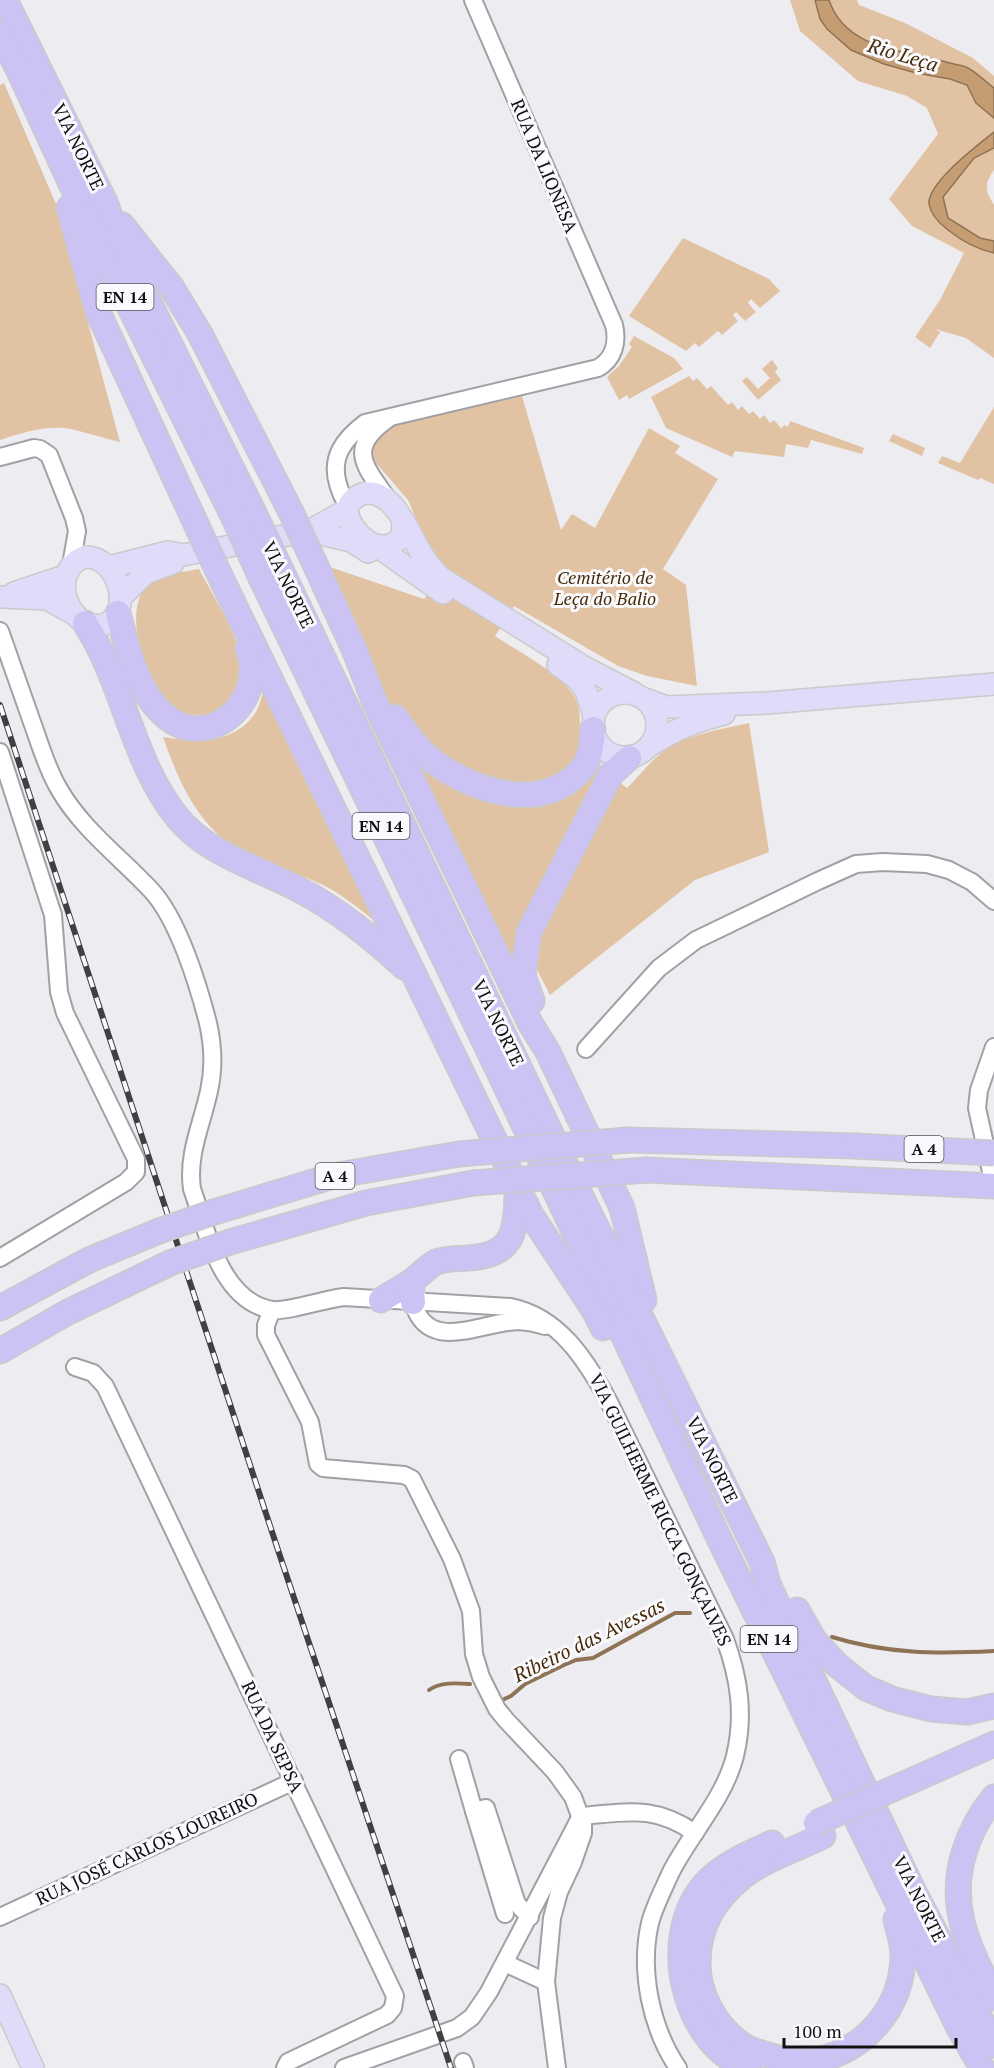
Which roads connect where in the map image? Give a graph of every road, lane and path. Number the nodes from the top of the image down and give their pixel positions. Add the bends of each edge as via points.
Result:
1 (5, 0) edge
2 (473, 0) edge
3 (0, 34) edge
4 (20, 73) junction
5 (105, 202) junction
6 (391, 416) junction
7 (0, 457) edge
8 (389, 502) junction
9 (348, 508) junction
10 (244, 516) junction
11 (403, 520) junction
12 (77, 531) junction
13 (314, 532) junction
14 (369, 541) junction
15 (183, 555) junction
16 (103, 563) junction
17 (68, 570) junction
18 (272, 575) junction
19 (223, 582) junction
20 (459, 604) junction
21 (119, 606) junction
22 (80, 619) junction
23 (0, 631) edge
24 (354, 649) junction
25 (994, 684) edge
26 (640, 696) junction
27 (767, 703) junction
28 (593, 723) junction
29 (651, 745) junction
30 (0, 752) edge
31 (629, 758) junction
32 (994, 901) edge
33 (412, 973) junction
34 (994, 1047) edge
35 (586, 1049) dead end
36 (548, 1052) junction
37 (994, 1153) edge
38 (517, 1186) junction
39 (994, 1186) edge
40 (0, 1258) edge
41 (381, 1300) junction
42 (415, 1301) junction
43 (0, 1308) edge
44 (272, 1310) junction
45 (558, 1332) junction
46 (654, 1340) junction
47 (0, 1351) edge
48 (75, 1367) dead end
49 (651, 1397) junction
50 (762, 1562) junction
51 (994, 1706) edge
52 (994, 1744) edge
53 (459, 1759) dead end
54 (994, 1761) edge
55 (294, 1781) junction
56 (916, 1787) junction
57 (994, 1797) edge
58 (581, 1816) junction
59 (819, 1830) junction
60 (695, 1833) junction
61 (499, 1870) junction
62 (888, 1881) junction
63 (505, 1914) dead end
64 (0, 1917) edge
65 (530, 1917) junction
66 (505, 1963) junction
67 (546, 1982) junction
68 (0, 1995) edge
69 (994, 1998) edge
70 (994, 2045) edge
71 (33, 2068) edge
72 (285, 2068) edge
73 (344, 2068) edge
74 (557, 2068) edge
75 (678, 2068) edge
76 (749, 2068) edge
77 (982, 2068) edge

1 - 5 highway, VIA NORTE / EN 14
2 - 6 street, RUA DA LIONESA via 616,332 616,343 612,356 598,368
3 - 4 highway, VIA NORTE / EN 14
4 - 10 highway, VIA NORTE / EN 14 via 103,253
4 - 19 highway, bridge via 39,141 68,202 98,312
5 - 10 highway, VIA NORTE / EN 14 via 120,244
5 - 24 highway, bridge via 172,288 200,334 291,512
6 - 8 street via 375,428 363,452 363,464
6 - 9 street via 365,423 342,445 335,474
7 - 12 street via 34,448 49,455
8 - 9 main road via 376,495 360,495
8 - 11 main road
9 - 13 main road
9 - 14 main road via 351,527
10 - 18 highway, VIA NORTE / EN 14, bridge
11 - 14 main road via 398,542 384,547
11 - 26 main road via 424,558 441,578 584,667
12 - 16 street
12 - 17 street
13 - 14 main road via 333,530
13 - 15 main road
13 - 20 main road via 351,541 431,593
14 - 20 main road
15 - 16 main road via 168,552
15 - 21 main road via 171,565 146,573
16 - 17 main road via 84,558
16 - 21 main road via 116,580
17 - 22 main road via 67,596
17 - 22 main road via 2,597 47,599
18 - 46 highway, VIA NORTE / EN 14
18 - 49 highway, VIA NORTE / EN 14
19 - 21 highway via 251,657 252,682 237,710 212,726 188,728 177,723 147,696
19 - 33 highway
20 - 28 main road via 576,676 587,691
21 - 22 main road via 111,621 102,625
22 - 33 highway via 99,644 150,772 177,817 202,841 299,889 358,926
23 - 44 street via 46,764 59,788 96,837 152,891 180,938 208,1022 212,1050 209,1092 191,1164 192,1189 227,1279 241,1295
24 - 28 highway via 413,742 435,762 474,784 516,794 537,794 563,785 587,763
24 - 36 highway via 375,703 530,1023
25 - 27 main road
26 - 27 main road via 667,707
26 - 28 main road via 621,692 609,696 599,705
26 - 29 main road via 654,708 658,721
27 - 29 main road via 694,721
28 - 31 main road via 597,741 605,751
29 - 31 main road
30 - 40 street via 53,915 59,992 65,1013 136,1159 136,1172 126,1182
31 - 36 highway via 611,774 529,932 524,975
32 - 35 street via 972,882 938,867 904,862 856,864 696,940 659,968
33 - 38 highway
34 - 39 street via 977,1108
36 - 46 highway via 622,1208
37 - 43 highway, A 4, bridge via 628,1140 459,1154 333,1176 214,1212 89,1260
38 - 42 highway via 515,1227 509,1243 487,1256 449,1258 435,1263
38 - 49 highway via 531,1215 594,1310 624,1371
39 - 47 highway, A 4, bridge via 647,1170 473,1183 366,1203 170,1263 68,1312
41 - 42 highway
41 - 42 street, VIA GUILHERME RICCA GONÇALVES via 400,1305
41 - 44 street, VIA GUILHERME RICCA GONÇALVES via 335,1298
42 - 45 street, VIA GUILHERME RICCA GONÇALVES via 526,1310
42 - 45 street, VIA GUILHERME RICCA GONÇALVES via 431,1328 442,1332 522,1321
44 - 58 street via 266,1335 310,1422 318,1464 323,1468 412,1479 452,1559 471,1611 474,1654 497,1709 555,1772
45 - 60 street, VIA GUILHERME RICCA GONÇALVES via 588,1363 608,1400 725,1639 736,1670 740,1732 734,1758 722,1788
46 - 50 highway, VIA NORTE / EN 14
48 - 55 street, RUA DA SEPSA via 93,1373 105,1386
49 - 62 highway, VIA NORTE / EN 14
50 - 51 highway via 778,1573 814,1640 866,1688 931,1708 967,1712
50 - 70 highway, VIA NORTE / EN 14 via 768,1584 911,1886
52 - 56 highway
53 - 61 street via 474,1811 486,1808
54 - 56 highway
55 - 64 street, RUA JOSÉ CARLOS LOUREIRO
55 - 72 street, RUA DA SEPSA via 395,1996 387,2015 288,2062
56 - 59 highway
57 - 69 highway via 967,1843 958,1871 957,1902 964,1934
58 - 60 street via 654,1813
58 - 65 street
58 - 67 street via 583,1833 552,1918
59 - 62 highway via 744,1876 709,1913 698,1955 701,1988 714,2016 741,2044 789,2060 809,2061 845,2051 876,2028 897,1991 903,1953
59 - 76 highway via 758,1849 717,1873 696,1897 686,1921 680,1961 690,2007 706,2035
60 - 75 street, VIA GUILHERME RICCA GONÇALVES via 672,1872 648,1934 651,2005
61 - 63 street
61 - 65 street via 517,1904
62 - 77 highway, VIA NORTE / EN 14
65 - 66 street
66 - 67 street
66 - 73 street via 465,2024
67 - 74 street
68 - 71 main road

